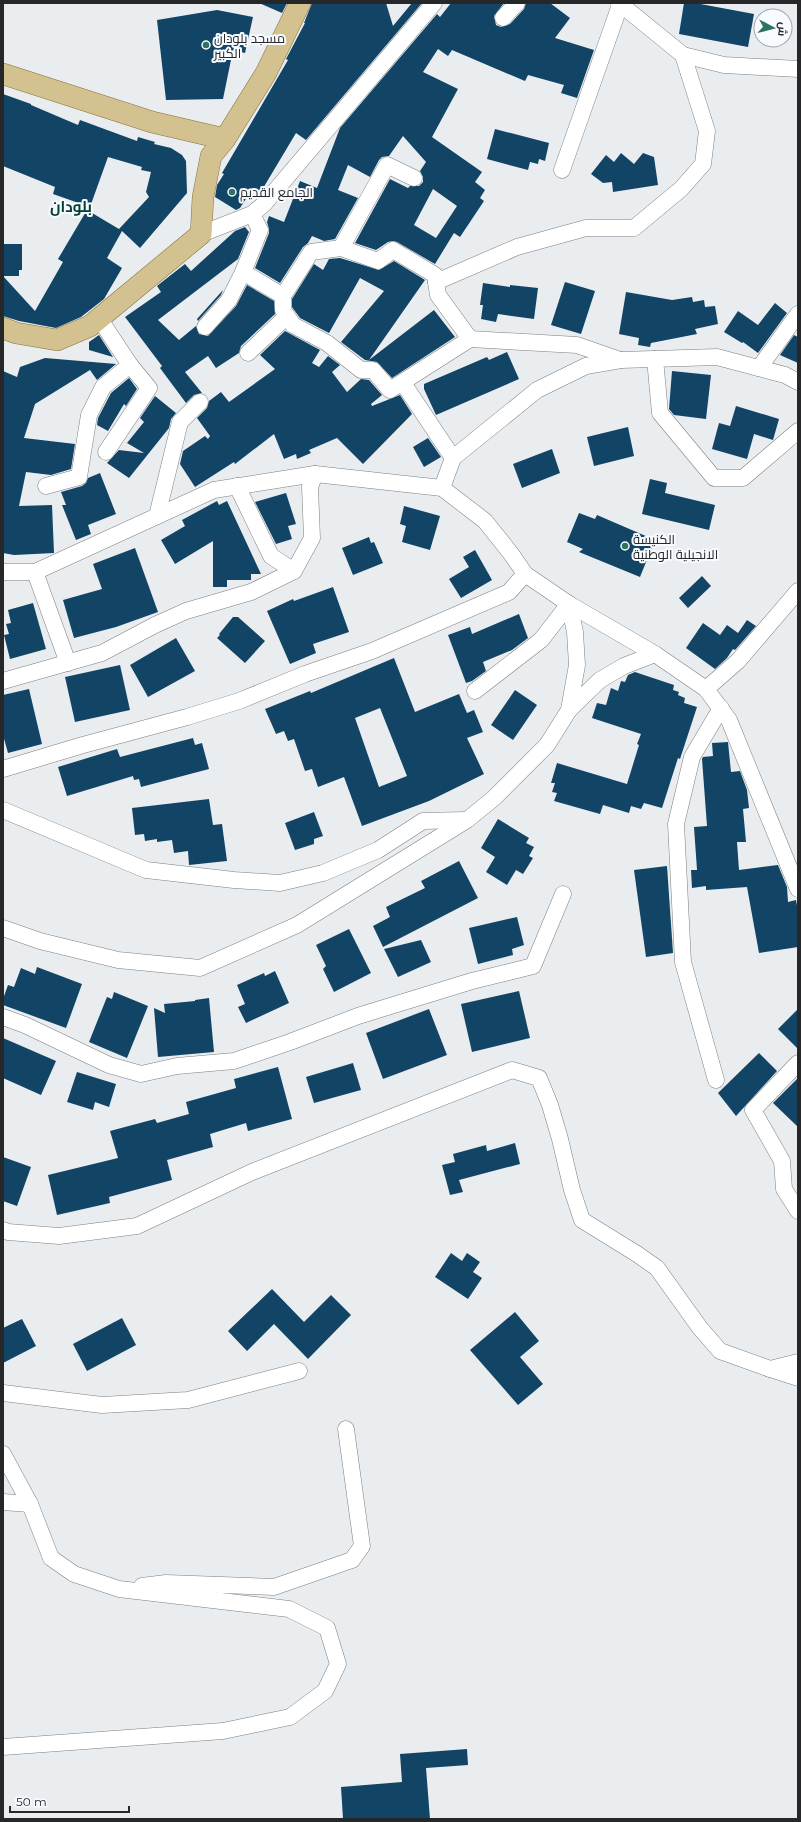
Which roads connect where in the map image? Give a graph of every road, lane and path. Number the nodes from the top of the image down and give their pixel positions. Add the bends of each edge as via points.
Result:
1 (300, 3) edge
2 (434, 3) edge
3 (517, 3) edge
4 (620, 4) edge
5 (503, 18) dead end
6 (683, 54) junction
7 (798, 69) edge
8 (3, 74) edge
9 (225, 138) junction
10 (562, 170) dead end
11 (414, 178) dead end
12 (252, 214) junction
13 (200, 234) junction
14 (342, 248) junction
15 (243, 272) junction
16 (436, 282) junction
17 (283, 296) junction
18 (798, 314) edge
19 (287, 316) junction
20 (99, 318) junction
21 (205, 327) dead end
22 (3, 328) edge
23 (470, 339) junction
24 (248, 353) dead end
25 (655, 359) junction
26 (620, 360) junction
27 (130, 365) junction
28 (759, 368) junction
29 (798, 382) edge
30 (402, 383) junction
31 (200, 402) dead end
32 (798, 431) edge
33 (106, 452) dead end
34 (453, 458) junction
35 (315, 474) junction
36 (46, 486) dead end
37 (237, 486) junction
38 (442, 488) junction
39 (158, 516) junction
40 (294, 571) junction
41 (3, 572) edge
42 (34, 572) junction
43 (525, 574) junction
44 (798, 591) edge
45 (569, 604) junction
46 (655, 654) junction
47 (68, 663) junction
48 (3, 681) edge
49 (706, 689) junction
50 (475, 691) dead end
51 (721, 708) junction
52 (569, 710) junction
53 (3, 769) edge
54 (3, 810) edge
55 (467, 820) junction
56 (798, 889) edge
57 (563, 894) dead end
58 (4, 932) edge
59 (3, 1017) edge
60 (798, 1063) edge
61 (716, 1080) dead end
62 (798, 1210) edge
63 (3, 1230) edge
64 (798, 1362) edge
65 (770, 1369) junction
66 (299, 1371) dead end
67 (798, 1378) edge
68 (3, 1393) edge
69 (346, 1429) dead end
70 (3, 1454) edge
71 (3, 1502) edge
72 (30, 1504) junction
73 (119, 1589) junction
74 (3, 1747) edge

1 - 9 main road via 266,73
2 - 12 street via 264,204
3 - 5 street
4 - 6 street
4 - 10 street
6 - 7 street via 724,64
6 - 16 street via 707,131 704,164 681,189 634,228 586,228 517,247
8 - 9 main road via 152,122
9 - 13 main road via 211,156 203,197
11 - 14 street via 387,165
12 - 13 street
12 - 15 street via 260,230
13 - 20 main road
14 - 16 street via 378,260 393,250 435,275
14 - 17 street via 311,252
15 - 17 street
15 - 21 street via 229,300
16 - 23 street via 438,296
17 - 19 street via 283,310
18 - 28 street
19 - 24 street
19 - 30 street via 293,325 326,343 361,370 373,370 390,390
20 - 22 main road via 90,326 57,340 16,333
20 - 27 street
23 - 26 street via 577,345
23 - 30 street
25 - 26 street
25 - 28 street via 717,357
25 - 32 street via 660,413 714,478 743,478
26 - 34 street via 586,366 537,390
27 - 33 street via 149,388
27 - 36 street via 103,387 89,415 79,477
28 - 29 street via 785,374
30 - 34 street
31 - 39 street via 180,422
34 - 38 street
35 - 37 street
35 - 38 street
35 - 40 street via 310,487 312,538
37 - 39 street via 214,490
37 - 40 street via 271,556
38 - 43 street via 485,520
39 - 42 street
40 - 47 street via 251,592 186,611 102,653
41 - 42 street
42 - 47 street
43 - 45 street
43 - 53 street via 509,592 372,651 305,674 239,701
44 - 49 street via 738,661
45 - 46 street
45 - 50 street via 541,640
45 - 52 street via 575,632 577,665
46 - 49 street
46 - 52 street via 624,666 600,680
47 - 48 street
49 - 51 street
51 - 56 street via 729,720
51 - 61 street via 692,757 676,824 683,962
52 - 55 street via 547,745 494,798
54 - 55 street via 146,870 280,883 323,873 378,850 423,821
55 - 58 street via 297,925 200,968 118,960
57 - 59 street via 532,966 472,981 365,1014 234,1061 177,1066 141,1074 109,1065
60 - 62 street via 753,1110 782,1161 784,1189
63 - 65 street via 59,1236 137,1226 252,1172 512,1070 539,1078 550,1105 582,1220 657,1268 700,1328 720,1351
64 - 65 street
65 - 67 street
66 - 68 street via 188,1400 102,1405
69 - 73 street via 362,1546 352,1560 274,1587 166,1583
70 - 72 street
71 - 72 street
72 - 73 street via 51,1558 74,1574
73 - 74 street via 289,1609 327,1628 338,1664 325,1691 290,1717 223,1731

